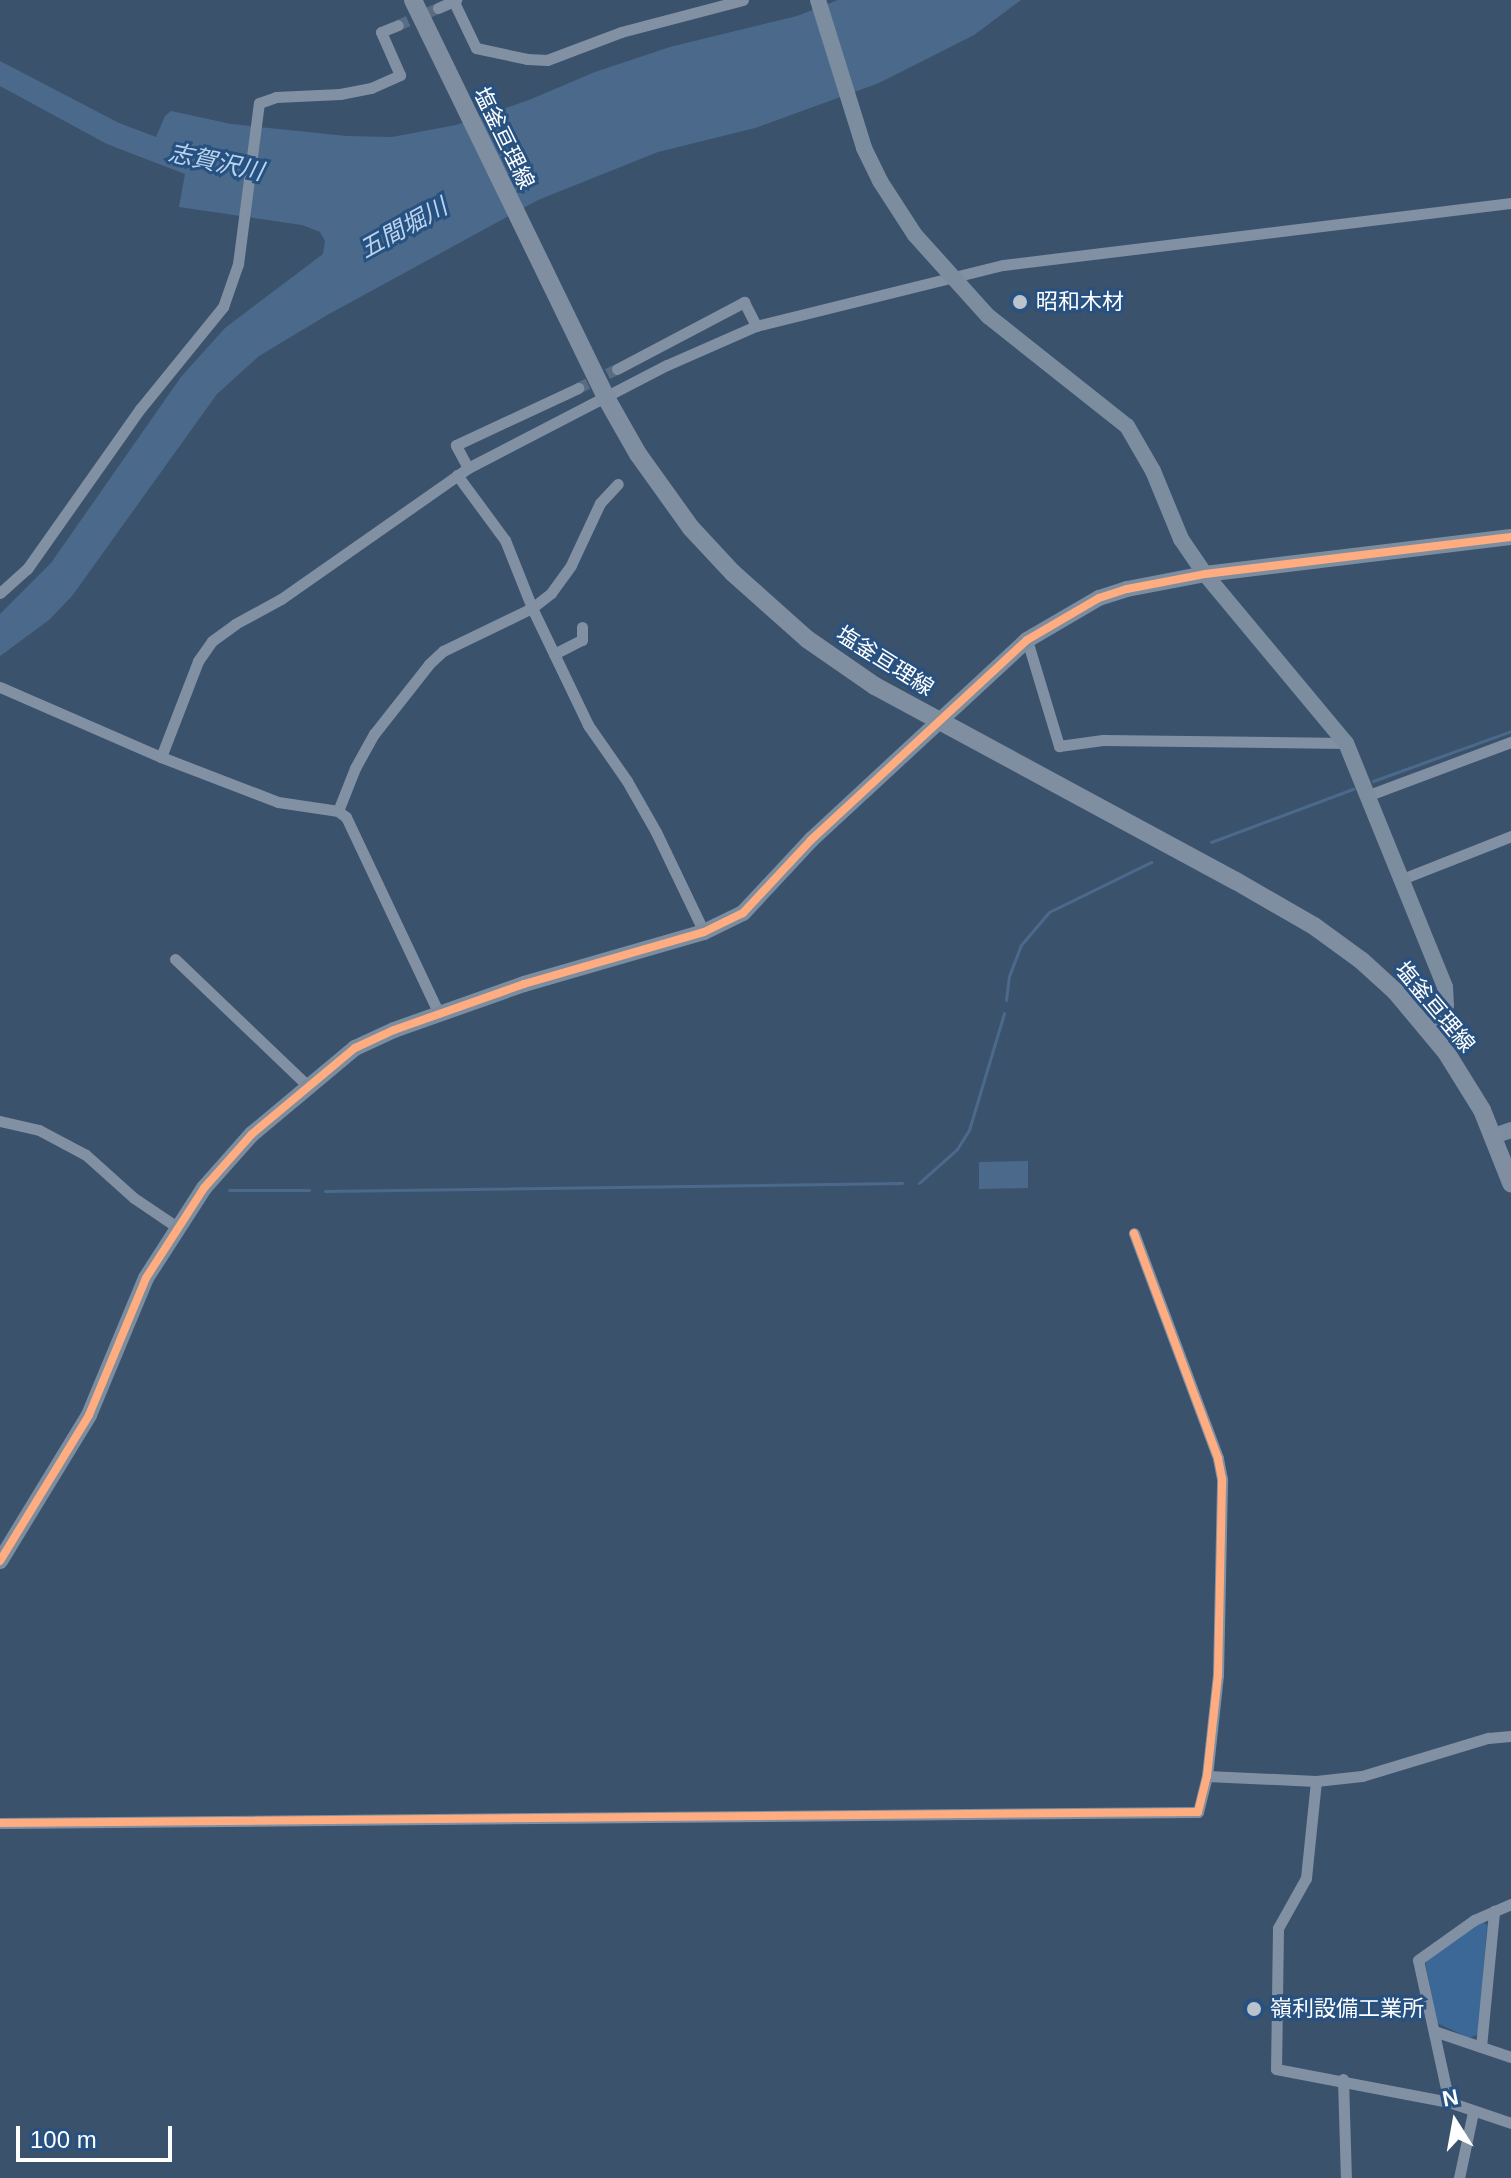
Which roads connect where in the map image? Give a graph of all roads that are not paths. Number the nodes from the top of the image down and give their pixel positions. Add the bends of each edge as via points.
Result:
1 (413, 0) edge
2 (455, 0) edge
3 (743, 0) edge
4 (818, 0) edge
5 (438, 8) dead end
6 (398, 25) dead end
7 (1511, 203) edge
8 (953, 279) junction
9 (756, 326) junction
10 (617, 369) tunnel mouth
11 (578, 388) tunnel mouth
12 (605, 396) junction
13 (463, 472) junction
14 (618, 484) dead end
15 (1511, 537) edge
16 (1205, 574) junction
17 (0, 593) edge
18 (532, 608) junction
19 (582, 627) dead end
20 (1027, 640) junction
21 (554, 654) junction
22 (0, 687) edge
23 (937, 721) junction
24 (1511, 742) edge
25 (1346, 743) junction
26 (161, 757) junction
27 (1369, 795) junction
28 (338, 811) junction
29 (1511, 836) edge
30 (1402, 879) junction
31 (704, 932) junction
32 (175, 959) dead end
33 (439, 1014) junction
34 (1430, 1031) junction
35 (307, 1085) junction
36 (0, 1121) edge
37 (1503, 1133) edge
38 (1511, 1183) edge
39 (177, 1227) junction
40 (1134, 1233) dead end
41 (0, 1561) edge
42 (1511, 1736) edge
43 (1207, 1776) junction
44 (1316, 1781) junction
45 (0, 1823) edge
46 (1511, 1904) edge
47 (1494, 1911) junction
48 (1434, 2031) junction
49 (1481, 2047) junction
50 (1511, 2057) edge
51 (1343, 2079) junction
52 (1449, 2102) junction
53 (1473, 2112) junction
54 (1511, 2123) edge
55 (1346, 2178) edge
56 (1459, 2178) edge

1 - 12 main road, 塩釜亘理線
2 - 3 street via 476,48 547,60 621,32
2 - 5 street
4 - 8 street via 850,112 880,181
6 - 17 street via 381,32 400,75 371,88 259,103 235,282 223,307 140,409 27,569
7 - 8 street via 1003,265
8 - 9 street
8 - 16 street via 988,316 1127,426 1153,471 1181,539
9 - 10 street via 744,302
9 - 12 street
11 - 13 street via 456,445
12 - 13 street
12 - 23 main road, 塩釜亘理線 via 638,454 691,528 733,573 830,656
13 - 18 street via 505,540
13 - 26 street via 212,641 198,661
14 - 18 street via 600,503 563,576
15 - 16 street
16 - 20 street via 1099,598
16 - 25 street
18 - 21 street
18 - 28 street via 443,651 429,664 374,734
19 - 21 street via 582,640
20 - 23 street
20 - 25 street via 1059,746 1103,740
21 - 31 street via 588,725 656,832
22 - 26 street
23 - 31 street via 811,840 752,906
23 - 34 main road, 塩釜亘理線 via 1314,926 1362,961
24 - 27 street
25 - 27 street
26 - 28 street via 278,802
27 - 30 street
28 - 33 street via 364,850
29 - 30 street
30 - 34 street via 1445,987 1446,1005
31 - 33 street
32 - 35 street
33 - 35 street via 355,1048
34 - 37 main road, 塩釜亘理線
35 - 39 street via 230,1156
36 - 39 street via 39,1130 86,1155
37 - 38 main road, 塩釜亘理線
39 - 41 street via 146,1278 90,1413
40 - 43 street via 1222,1479 1218,1675
42 - 44 street via 1488,1738 1390,1770
43 - 44 street
43 - 45 street via 1198,1812
44 - 51 street via 1306,1878 1278,1928 1276,2069
46 - 47 street
47 - 48 street via 1418,1960
47 - 49 street
48 - 49 street
48 - 52 street
49 - 50 street
51 - 52 street
51 - 55 street
52 - 53 street
53 - 54 street
53 - 56 street

